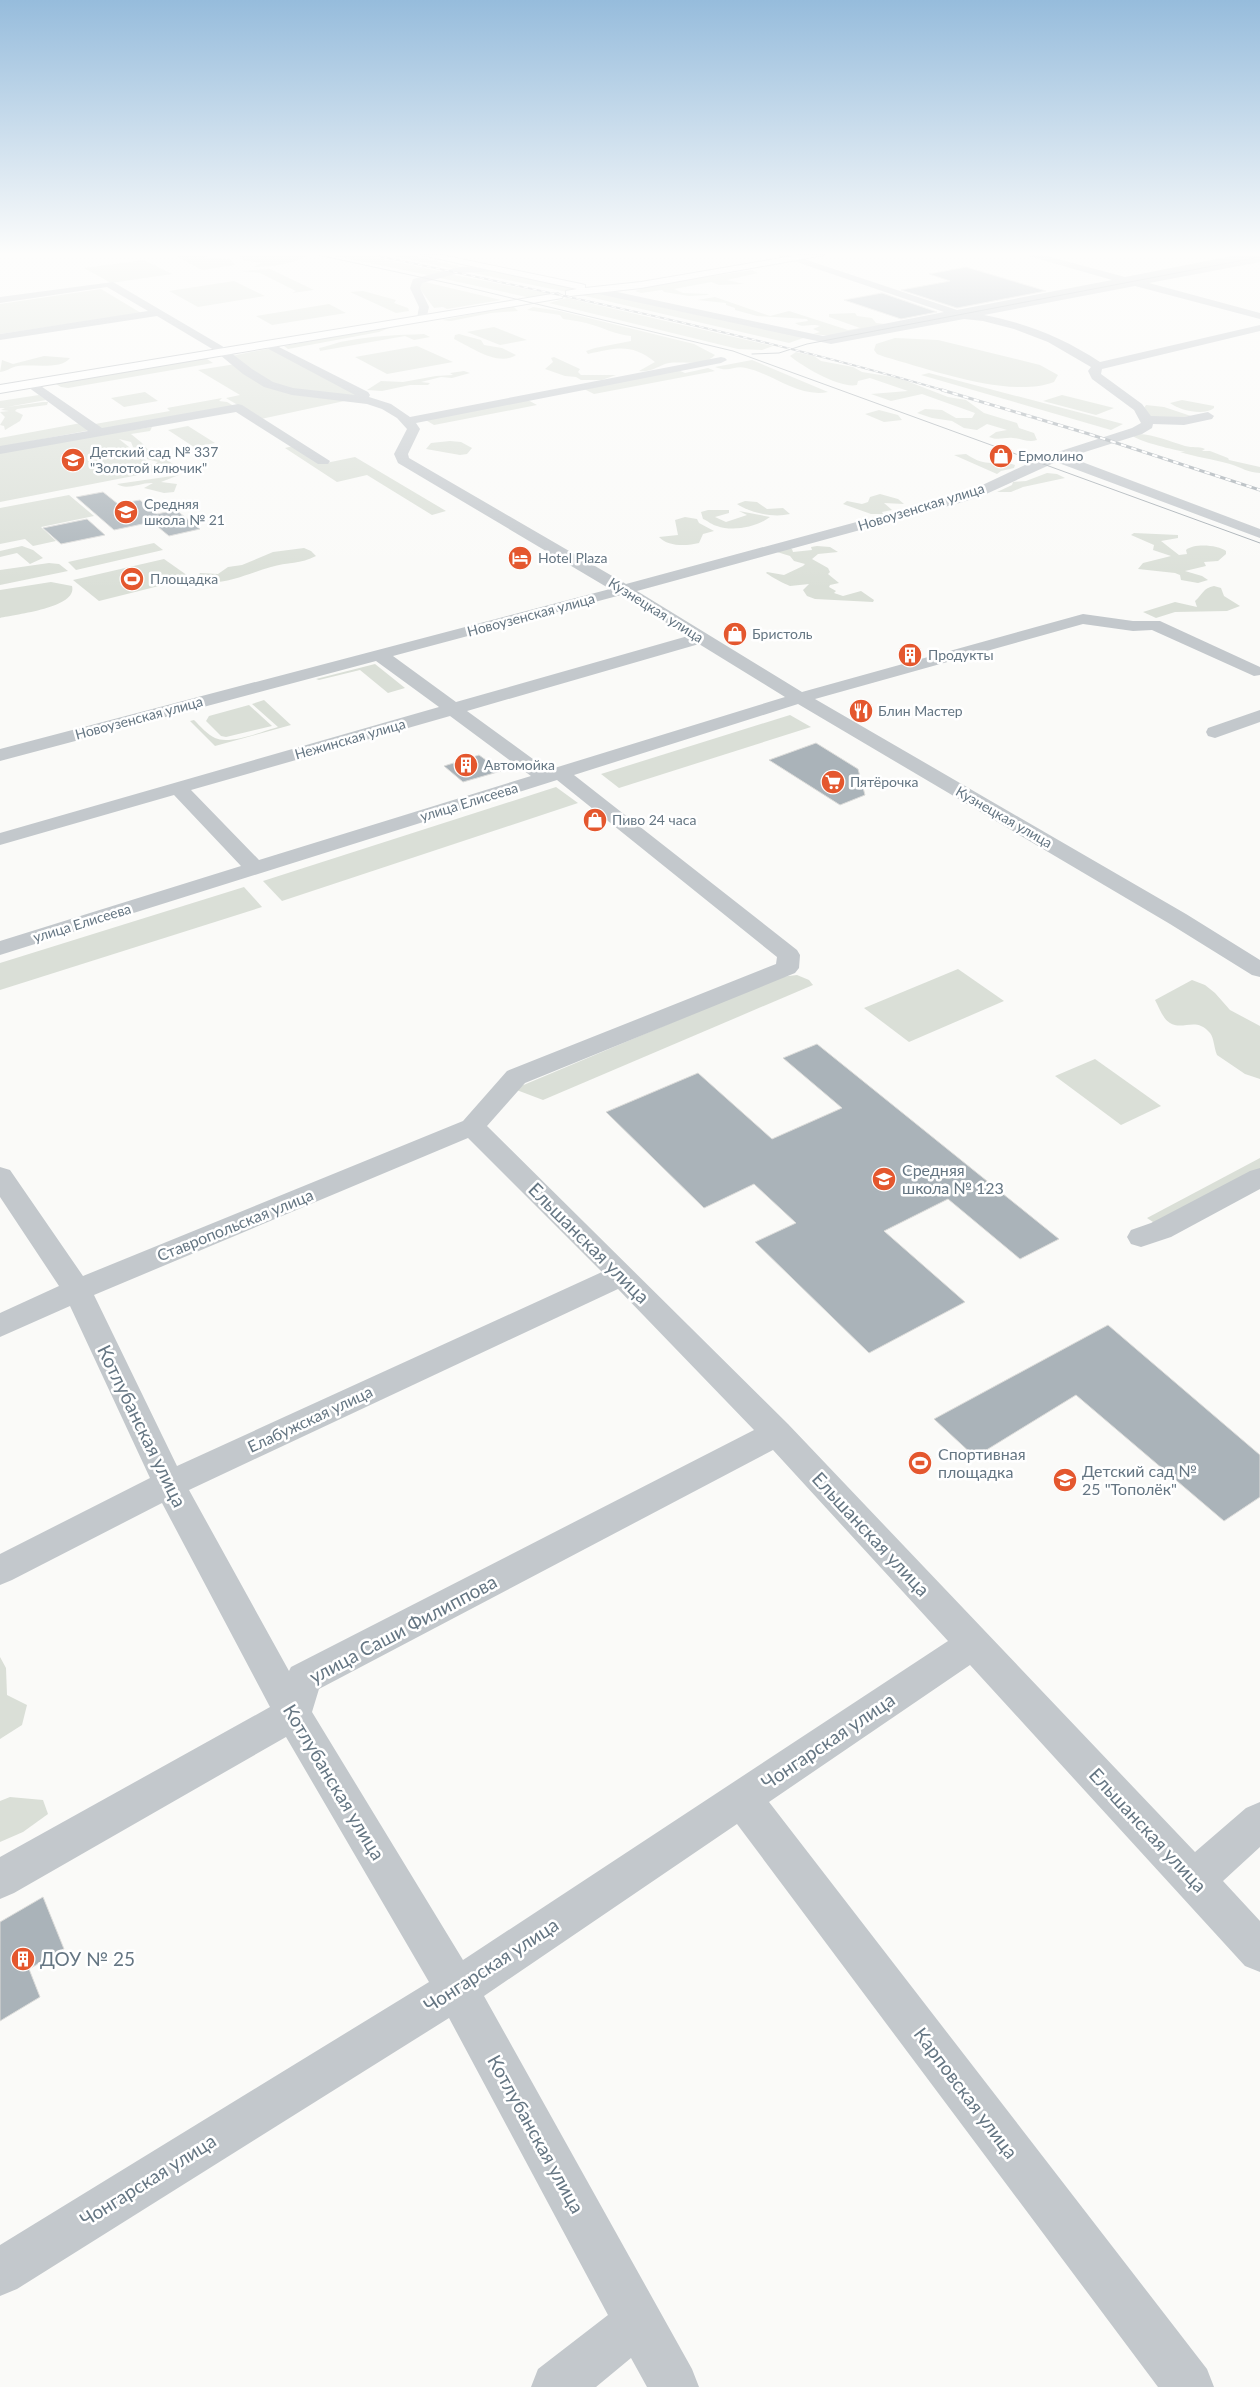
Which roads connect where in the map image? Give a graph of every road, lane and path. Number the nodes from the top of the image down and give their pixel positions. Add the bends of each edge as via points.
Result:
1 (135, 366) edge
2 (242, 366) edge
3 (311, 366) edge
4 (688, 366) edge
5 (1098, 366) edge
6 (32, 384) junction
7 (0, 389) edge
8 (373, 402) junction
9 (1208, 416) dead end
10 (408, 420) junction
11 (1147, 420) junction
12 (93, 433) junction
13 (0, 450) edge
14 (1056, 457) junction
15 (323, 461) dead end
16 (1260, 534) edge
17 (624, 590) junction
18 (700, 638) junction
19 (380, 655) junction
20 (1254, 671) dead end
21 (800, 698) junction
22 (455, 708) junction
23 (1260, 716) edge
24 (1215, 732) dead end
25 (0, 755) edge
26 (553, 775) junction
27 (178, 788) junction
28 (0, 839) edge
29 (256, 869) junction
30 (0, 948) edge
31 (1260, 970) edge
32 (472, 1127) junction
33 (0, 1176) edge
34 (1260, 1177) edge
35 (1141, 1237) dead end
36 (622, 1275) junction
37 (77, 1290) junction
38 (0, 1326) edge
39 (777, 1433) junction
40 (169, 1484) junction
41 (0, 1570) edge
42 (972, 1644) junction
43 (293, 1714) junction
44 (742, 1798) junction
45 (1260, 1821) edge
46 (0, 1879) edge
47 (1195, 1879) junction
48 (1260, 1951) edge
49 (457, 1989) junction
50 (0, 2272) edge
51 (638, 2322) junction
52 (556, 2387) edge
53 (674, 2387) edge
54 (1189, 2387) edge

1 - 6 main road
2 - 8 street via 276,388
3 - 8 street
4 - 10 street
5 - 11 street via 1094,371 1096,376 1138,406
6 - 7 main road
6 - 12 street via 98,431
8 - 10 street
9 - 11 street via 1184,421
10 - 17 street, Кузнецкая улица via 414,430 401,454 403,460
11 - 14 street, Новоузенская улица via 1147,425 1113,439
12 - 13 street
12 - 15 street via 238,408
14 - 16 street
14 - 17 street, Новоузенская улица via 958,499
17 - 18 street, Кузнецкая улица
17 - 19 street, Новоузенская улица
18 - 21 street, Кузнецкая улица
18 - 22 street, Нежинская улица
19 - 22 street
19 - 25 street, Новоузенская улица
20 - 21 street, улица Елисеева via 1154,625 1134,626 1083,619
21 - 26 street, улица Елисеева
21 - 31 street, Кузнецкая улица
22 - 26 street
22 - 27 street, Нежинская улица
23 - 24 street
26 - 29 street, улица Елисеева
26 - 32 street via 789,955 787,968 516,1077
27 - 28 street, Нежинская улица
27 - 29 street
29 - 30 street, улица Елисеева
32 - 36 street, Ельшанская улица
32 - 37 street, Ставропольская улица
33 - 37 street, Котлубанская улица
34 - 35 street via 1161,1230
36 - 39 street, Ельшанская улица
36 - 40 street, Елабужская улица
37 - 38 street, Ставропольская улица
37 - 40 street, Котлубанская улица
39 - 42 street, Ельшанская улица
39 - 43 street, улица Саши Филиппова via 304,1679
40 - 41 street, Елабужская улица
40 - 43 street, Котлубанская улица
42 - 44 street, Чонгарская улица
42 - 47 street, Ельшанская улица
43 - 46 street
43 - 49 street, Котлубанская улица
44 - 49 street, Чонгарская улица
44 - 54 street, Карповская улица
45 - 47 street
47 - 48 street, Ельшанская улица
49 - 50 street, Чонгарская улица
49 - 51 street, Котлубанская улица
51 - 52 street
51 - 53 street, Котлубанская улица

